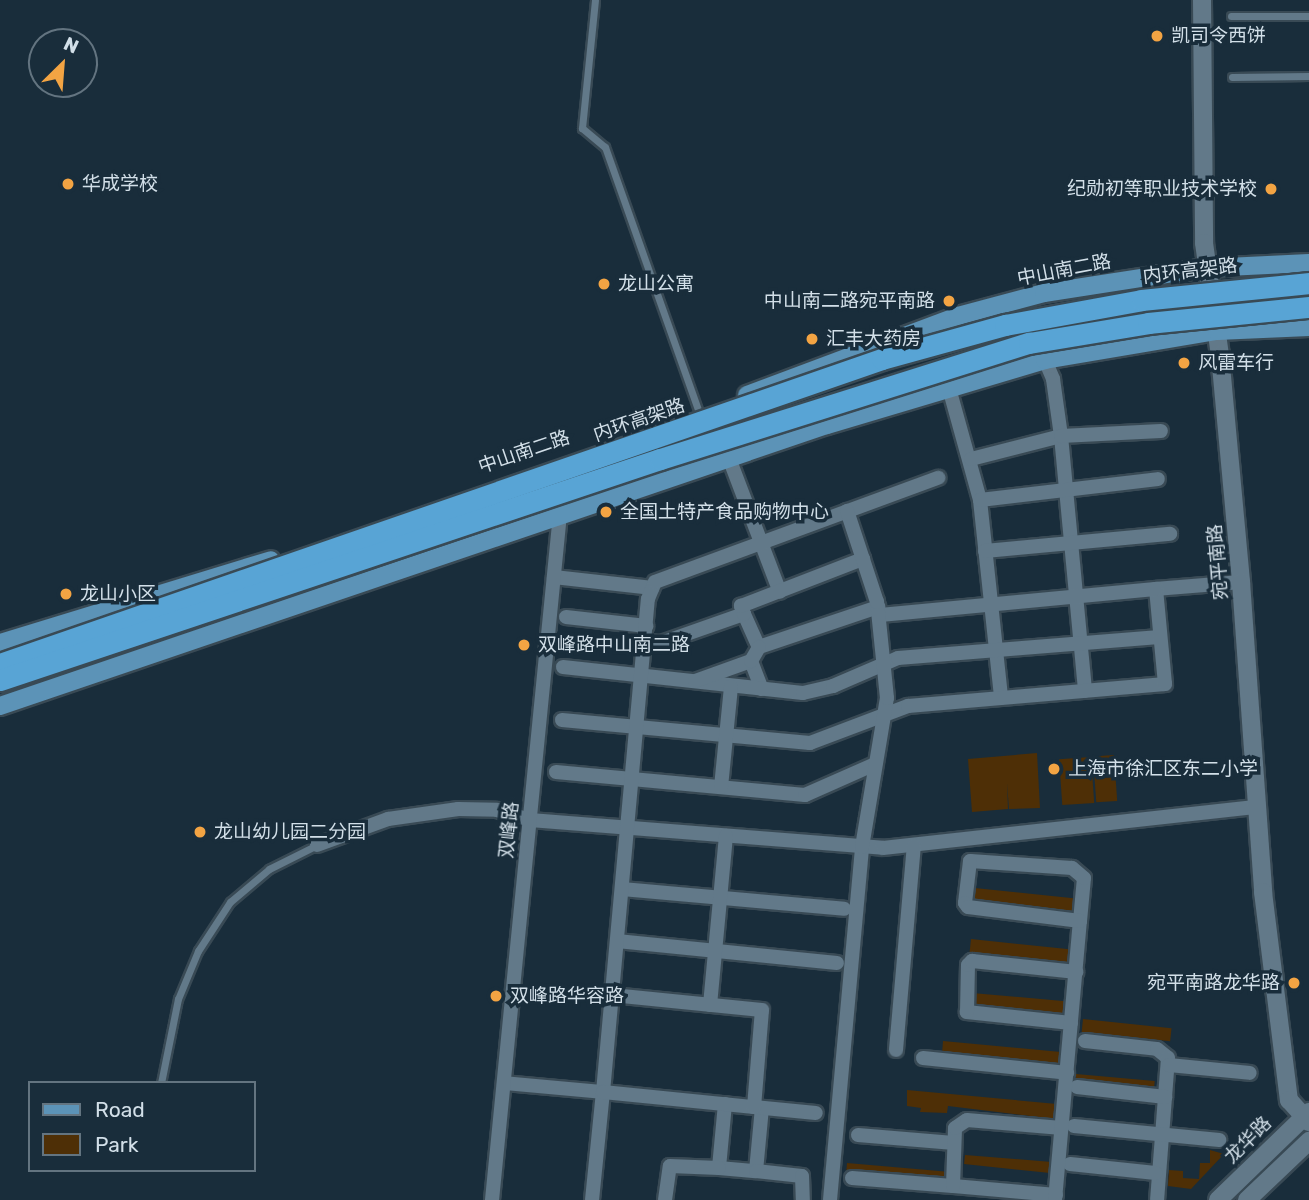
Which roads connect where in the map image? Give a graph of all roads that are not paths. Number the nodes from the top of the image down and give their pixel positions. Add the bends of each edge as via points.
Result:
1 (595, 0) edge
2 (1202, 0) edge
3 (1231, 16) dead end
4 (1309, 16) edge
5 (1309, 76) edge
6 (1232, 77) dead end
7 (1309, 263) edge
8 (1206, 268) junction
9 (1309, 284) edge
10 (1309, 307) edge
11 (1309, 327) edge
12 (1217, 331) junction
13 (1045, 360) junction
14 (949, 388) junction
15 (699, 413) junction
16 (1161, 431) dead end
17 (1061, 436) junction
18 (729, 458) junction
19 (971, 459) junction
20 (550, 465) junction
21 (938, 478) dead end
22 (1158, 479) dead end
23 (1066, 486) junction
24 (980, 500) junction
25 (847, 511) junction
26 (560, 514) junction
27 (1170, 534) dead end
28 (1071, 542) junction
29 (761, 543) junction
30 (985, 551) junction
31 (863, 559) junction
32 (554, 577) junction
33 (1241, 582) junction
34 (652, 588) junction
35 (1156, 589) junction
36 (780, 592) junction
37 (1073, 596) junction
38 (990, 604) junction
39 (879, 611) junction
40 (744, 614) junction
41 (566, 617) dead end
42 (646, 626) junction
43 (1159, 636) junction
44 (644, 642) junction
45 (0, 643) edge
46 (1078, 643) junction
47 (759, 647) junction
48 (995, 650) junction
49 (751, 661) junction
50 (0, 664) edge
51 (884, 664) junction
52 (563, 667) dead end
53 (641, 677) junction
54 (0, 680) edge
55 (691, 682) junction
56 (731, 686) junction
57 (762, 689) junction
58 (1085, 691) junction
59 (1001, 698) junction
60 (0, 706) edge
61 (885, 712) junction
62 (562, 720) dead end
63 (636, 728) junction
64 (725, 736) junction
65 (875, 764) junction
66 (556, 772) dead end
67 (632, 779) junction
68 (721, 787) junction
69 (1255, 807) junction
70 (530, 820) junction
71 (628, 827) junction
72 (726, 836) junction
73 (317, 845) joint
74 (914, 846) junction
75 (862, 847) junction
76 (622, 889) junction
77 (720, 898) junction
78 (845, 909) dead end
79 (1080, 921) junction
80 (617, 942) junction
81 (715, 951) junction
82 (838, 963) dead end
83 (1076, 972) junction
84 (612, 995) junction
85 (710, 1005) junction
86 (1071, 1023) junction
87 (1084, 1041) dead end
88 (896, 1050) dead end
89 (923, 1058) dead end
90 (1169, 1065) junction
91 (1067, 1073) junction
92 (1250, 1073) dead end
93 (161, 1081) edge
94 (504, 1083) junction
95 (1077, 1087) dead end
96 (603, 1092) junction
97 (1165, 1097) junction
98 (725, 1104) junction
99 (758, 1107) junction
100 (816, 1112) dead end
101 (1307, 1117) edge
102 (1068, 1127) junction
103 (858, 1135) dead end
104 (1161, 1135) junction
105 (1219, 1140) dead end
106 (954, 1143) junction
107 (1306, 1150) edge
108 (1070, 1164) dead end
109 (719, 1168) junction
110 (756, 1171) junction
111 (1156, 1173) junction
112 (852, 1178) dead end
113 (953, 1186) junction
114 (1055, 1197) edge
115 (492, 1200) edge
116 (592, 1200) edge
117 (665, 1200) edge
118 (803, 1200) edge
119 (830, 1200) edge
120 (1157, 1200) edge
121 (1218, 1200) edge
122 (1247, 1200) edge

1 - 15 lane via 582,128 605,147
2 - 8 main road, 宛平南路
3 - 4 lane
5 - 6 lane
7 - 8 main road, 中山南二路
8 - 12 main road, 宛平南路
8 - 15 main road, 中山南二路 via 1044,293 958,316
9 - 50 highway, 内环高架路, bridge via 1142,300 1005,325 882,359
10 - 54 highway, bridge via 1148,323 1030,343 660,459
11 - 12 main road
12 - 13 main road
12 - 33 main road, 宛平南路
13 - 14 main road
13 - 17 street via 1053,379
14 - 18 main road
14 - 19 street
15 - 20 main road, 中山南二路
16 - 17 street
17 - 19 street
17 - 23 street
18 - 26 main road
18 - 29 street
19 - 24 street
20 - 26 street, 双峰路
20 - 45 main road, 中山南二路 via 385,525
21 - 25 street
22 - 23 street
23 - 24 street
23 - 28 street
24 - 30 street
25 - 29 street
25 - 31 street
26 - 32 street, 双峰路
26 - 60 main road
27 - 28 street
28 - 30 street
28 - 37 street
29 - 34 street via 655,582
29 - 36 street
30 - 38 street
31 - 36 street
31 - 39 street
32 - 34 street
32 - 70 street, 双峰路
33 - 35 street
33 - 69 main road, 宛平南路
34 - 42 street
35 - 37 street
35 - 43 street
36 - 40 street via 741,607
37 - 38 street
37 - 46 street
38 - 39 street
38 - 48 street
39 - 47 street
39 - 51 street
40 - 44 street via 661,643
40 - 47 street
41 - 42 street
42 - 44 street
43 - 46 street
43 - 58 street via 1165,684
44 - 53 street
46 - 48 street
46 - 58 street
47 - 49 street
48 - 51 street via 898,658
48 - 59 street
49 - 55 street
49 - 57 street
51 - 57 street via 816,691
51 - 61 street
52 - 53 street
53 - 55 street
53 - 63 street
55 - 56 street
56 - 57 street
56 - 64 street
58 - 59 street
59 - 61 street
61 - 64 street via 810,743
61 - 65 street
62 - 63 street
63 - 64 street
63 - 67 street
64 - 68 street
65 - 68 street via 805,795
65 - 75 street
66 - 67 street
67 - 68 street
67 - 71 street
69 - 74 street
69 - 101 main road, 宛平南路 via 1283,1065 1289,1100
70 - 71 street
70 - 73 street via 497,810 422,812 388,819
70 - 94 street, 双峰路
71 - 72 street
71 - 76 street
72 - 75 street
72 - 77 street
73 - 93 lane via 269,869 230,902 198,951 178,999
74 - 75 street
74 - 88 street
75 - 119 street
76 - 77 street
76 - 80 street
77 - 78 street
77 - 81 street
79 - 79 street via 1084,878 1079,870 970,861 968,907
79 - 83 street
80 - 81 street
80 - 84 street
81 - 82 street
81 - 85 street
83 - 86 street
83 - 86 street via 972,961 968,965 967,1012
84 - 85 street
84 - 96 street
85 - 99 street via 762,1010
86 - 91 street
87 - 90 street via 1157,1049 1163,1051
89 - 91 street
90 - 92 street
90 - 97 street
91 - 102 street
94 - 96 street
94 - 115 street, 双峰路
95 - 97 street
96 - 98 street
96 - 116 street
97 - 104 street
98 - 99 street
98 - 109 street
99 - 100 street
99 - 110 street
101 - 107 main road, 宛平南路
101 - 121 main road, 龙华路
102 - 104 street
102 - 106 street via 967,1121 956,1128
102 - 114 street
103 - 106 street
104 - 105 street
104 - 111 street
106 - 113 street
107 - 122 main road
108 - 111 street
109 - 110 street
109 - 117 street via 670,1166
110 - 118 street via 802,1176
111 - 120 street
112 - 113 street
113 - 114 street

